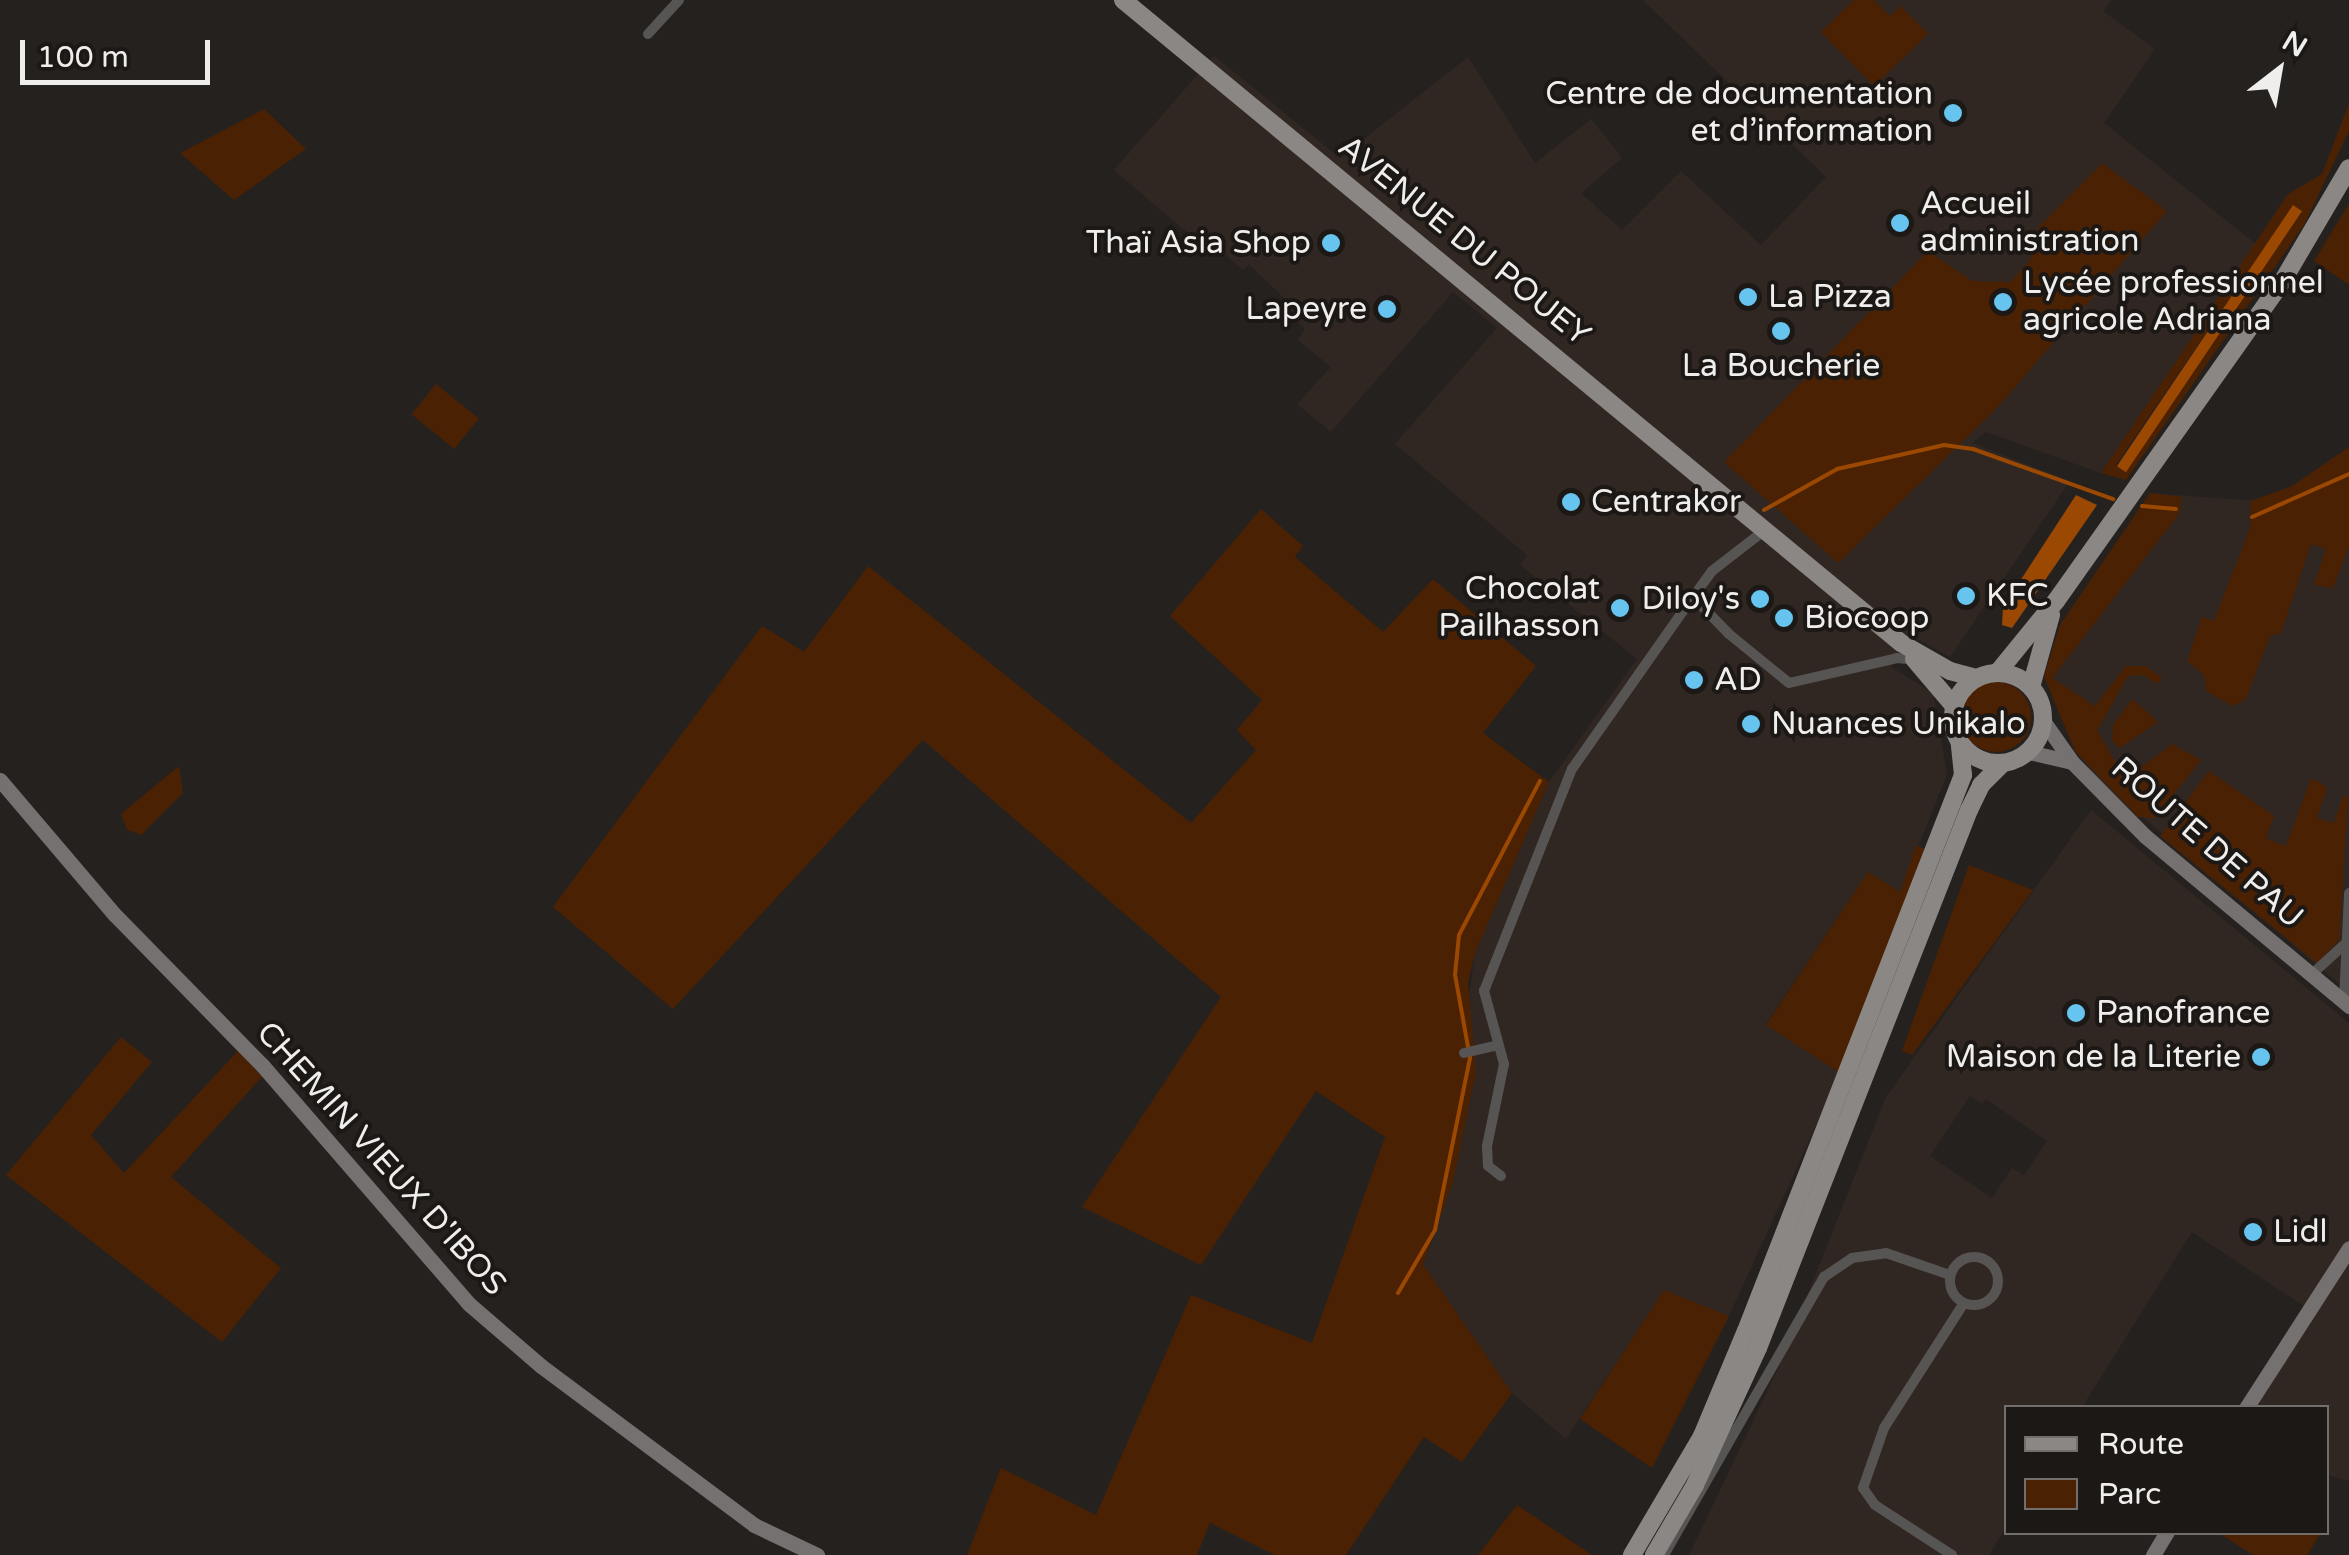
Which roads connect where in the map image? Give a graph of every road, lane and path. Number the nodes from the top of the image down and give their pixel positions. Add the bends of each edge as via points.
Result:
1 (679, 0) edge
2 (1124, 0) edge
3 (648, 34) dead end
4 (2349, 168) edge
5 (1766, 530) junction
6 (1693, 597) junction
7 (2056, 601) junction
8 (1901, 643) junction
9 (1915, 660) junction
10 (1998, 672) junction
11 (1976, 678) junction
12 (2031, 687) junction
13 (1954, 706) junction
14 (2044, 722) junction
15 (1960, 744) junction
16 (2029, 752) junction
17 (2072, 762) junction
18 (2003, 764) junction
19 (0, 780) edge
20 (2349, 893) edge
21 (2346, 944) junction
22 (2312, 974) junction
23 (2346, 1004) edge
24 (1498, 1045) junction
25 (1468, 1052) dead end
26 (1501, 1176) dead end
27 (2349, 1248) edge
28 (1950, 1275) junction
29 (1964, 1303) junction
30 (2248, 1405) edge
31 (817, 1555) edge
32 (1632, 1555) edge
33 (1654, 1555) edge
34 (1664, 1555) edge
35 (1952, 1555) edge

1 - 3 street
2 - 5 main road, AVENUE DU POUEY
4 - 7 main road via 2285,277
5 - 6 street via 1712,571
5 - 8 main road
6 - 9 street via 1789,683 1897,658
6 - 24 street via 1572,769 1484,991
7 - 10 main road
7 - 12 main road
8 - 9 main road
8 - 11 main road via 1950,672
9 - 13 main road
10 - 11 main road
10 - 12 main road
11 - 13 main road
12 - 14 main road, ROUTE DE PAU
13 - 15 main road
14 - 16 main road
14 - 17 street, ROUTE DE PAU
15 - 18 main road via 1979,760
15 - 32 main road via 1963,776 1746,1331 1702,1436
16 - 17 street, ROUTE DE PAU
16 - 18 main road
17 - 22 street, ROUTE DE PAU via 2149,840
18 - 33 main road via 1981,784 1969,810 1758,1348 1695,1485
19 - 31 street, CHEMIN VIEUX D'IBOS via 115,914 262,1065 469,1304 754,1525
20 - 21 street
21 - 22 street
21 - 23 street
22 - 23 street, ROUTE DE PAU
24 - 25 street
24 - 26 street via 1504,1064 1487,1146 1488,1166
27 - 30 street
28 - 29 street via 1952,1292
28 - 29 street via 1966,1258 1994,1267 1993,1296 1980,1305
28 - 34 street via 1886,1253 1852,1258 1824,1276
29 - 35 street via 1892,1414 1864,1488 1875,1506

